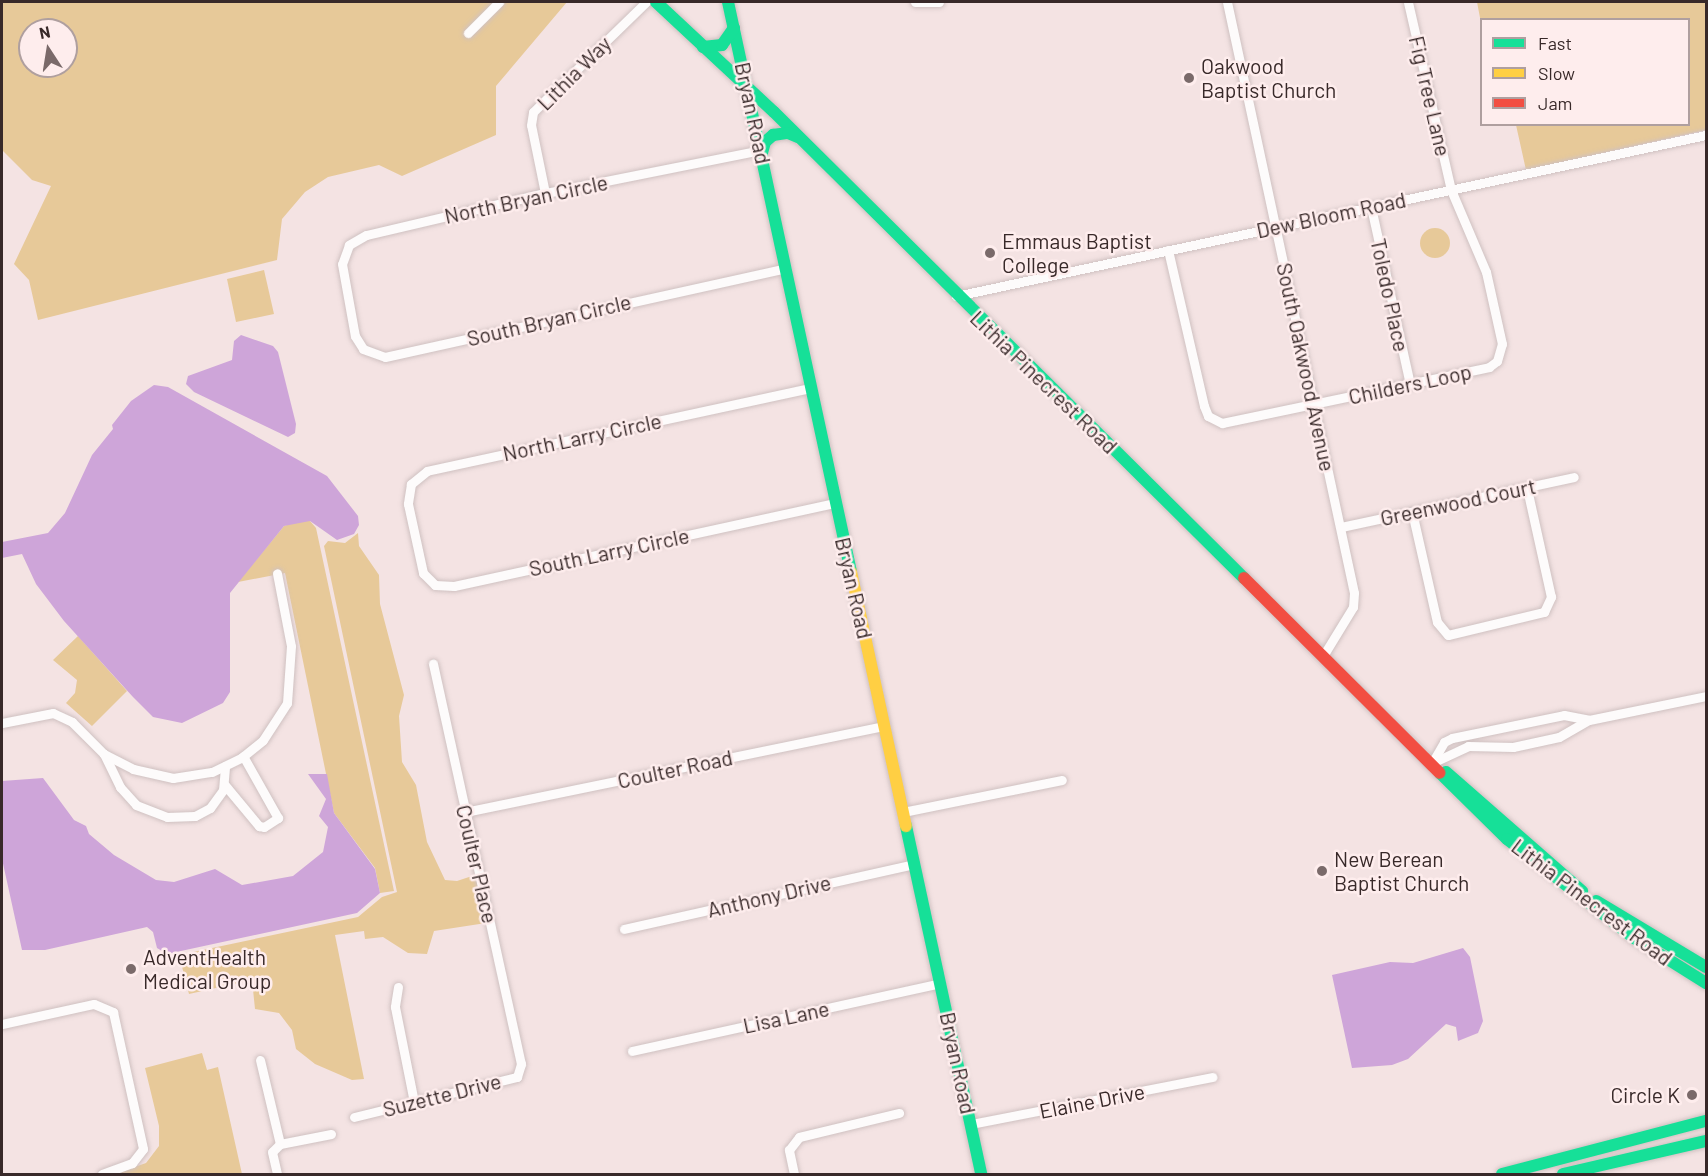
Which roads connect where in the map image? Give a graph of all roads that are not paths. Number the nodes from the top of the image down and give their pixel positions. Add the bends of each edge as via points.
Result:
1 (499, 2) edge
2 (646, 2) edge
3 (656, 2) edge
4 (728, 2) edge
5 (915, 2) edge
6 (939, 2) edge
7 (1227, 2) edge
8 (1408, 2) edge
9 (734, 28) junction
10 (468, 33) dead end
11 (703, 47) junction
12 (747, 88) junction
13 (1707, 135) edge
14 (800, 138) junction
15 (761, 152) junction
16 (1451, 190) junction
17 (545, 193) junction
18 (1371, 207) junction
19 (1276, 227) junction
20 (1168, 250) junction
21 (786, 268) junction
22 (956, 296) junction
23 (349, 300) joint
24 (1410, 384) junction
25 (810, 388) junction
26 (1315, 404) junction
27 (1574, 477) dead end
28 (1527, 489) junction
29 (835, 503) junction
30 (1412, 512) junction
31 (1341, 527) junction
32 (416, 538) joint
33 (277, 573) dead end
34 (1323, 656) junction
35 (433, 664) dead end
36 (1707, 696) edge
37 (1589, 720) junction
38 (2, 723) edge
39 (884, 726) junction
40 (104, 754) junction
41 (243, 756) junction
42 (1432, 763) junction
43 (225, 765) junction
44 (1062, 780) dead end
45 (224, 784) junction
46 (465, 812) junction
47 (903, 812) junction
48 (1507, 839) junction
49 (1526, 844) junction
50 (914, 864) junction
51 (624, 929) dead end
52 (1707, 967) edge
53 (941, 983) junction
54 (1707, 983) edge
55 (398, 987) dead end
56 (2, 1024) edge
57 (632, 1051) dead end
58 (260, 1060) dead end
59 (522, 1064) joint
60 (1212, 1077) dead end
61 (414, 1102) junction
62 (899, 1113) dead end
63 (354, 1116) dead end
64 (1706, 1121) edge
65 (971, 1124) junction
66 (331, 1134) dead end
67 (1707, 1141) edge
68 (280, 1144) junction
69 (1629, 1158) junction
70 (1517, 1173) edge
71 (102, 1174) edge
72 (277, 1174) edge
73 (794, 1174) edge
74 (981, 1174) edge
75 (1502, 1174) edge
76 (1563, 1174) edge

1 - 10 street
2 - 17 street, Lithia Way via 533,112 531,125
3 - 11 main road, Lithia Pinecrest Road
4 - 9 main road, Bryan Road
5 - 6 street
7 - 19 street, South Oakwood Avenue
8 - 16 street, Fig Tree Lane
9 - 11 main road via 722,45
9 - 12 main road, Bryan Road
11 - 12 main road, Lithia Pinecrest Road
12 - 14 main road, Lithia Pinecrest Road
12 - 15 main road, Bryan Road
13 - 16 street, Dew Bloom Road
14 - 15 main road via 788,133 773,135
14 - 22 main road, Lithia Pinecrest Road
15 - 17 street, North Bryan Circle
15 - 21 main road, Bryan Road
16 - 18 street, Dew Bloom Road
16 - 24 street, Childers Loop via 1486,272 1502,344 1500,354 1489,367
17 - 23 street, North Bryan Circle via 366,235 349,245 342,264
18 - 19 street, Dew Bloom Road
18 - 24 street, Toledo Place
19 - 20 street, Dew Bloom Road
19 - 26 street, South Oakwood Avenue
20 - 22 street, Dew Bloom Road
20 - 26 street, Childers Loop via 1208,416 1222,423
21 - 23 street, South Bryan Circle via 385,357 363,348 355,336
21 - 25 main road, Bryan Road
22 - 34 main road, Lithia Pinecrest Road
24 - 26 street, Childers Loop
25 - 29 main road, Bryan Road
25 - 32 street, North Larry Circle via 427,471 411,484 408,504
26 - 31 street, South Oakwood Avenue
27 - 28 street, Greenwood Court
28 - 30 street, Greenwood Court
28 - 30 street via 1551,597 1544,612 1448,635 1437,622
29 - 32 street, South Larry Circle via 454,586 435,585 423,573
29 - 39 main road, Bryan Road
30 - 31 street, Greenwood Court
31 - 34 street, South Oakwood Avenue via 1354,593 1353,608
33 - 41 street via 291,646 287,703 262,740
34 - 42 main road, Lithia Pinecrest Road
35 - 46 street, Coulter Place
36 - 37 street
37 - 42 street via 1559,737 1513,747 1468,746
37 - 42 street via 1564,715 1452,738 1444,742
38 - 40 street via 52,713 72,722
39 - 46 street, Coulter Road
39 - 47 main road, Bryan Road
40 - 43 street via 133,769 173,778 212,772
40 - 45 street via 128,796 155,815 195,816 210,808
41 - 43 street
41 - 45 street via 278,818 259,826
42 - 48 main road, Lithia Pinecrest Road
42 - 49 main road, Lithia Pinecrest Road via 1460,782
43 - 45 street
44 - 47 street
46 - 59 street, Coulter Place
47 - 50 main road, Bryan Road
48 - 49 main road via 1516,838
48 - 54 main road, Lithia Pinecrest Road via 1628,934
49 - 52 main road, Lithia Pinecrest Road via 1607,909
50 - 51 street, Anthony Drive
50 - 53 main road, Bryan Road
53 - 57 street, Lisa Lane
53 - 65 main road, Bryan Road
55 - 61 street via 395,1007
56 - 71 street via 94,1004 113,1012 143,1145 136,1161
58 - 68 street
59 - 61 street, Suzette Drive via 517,1077
60 - 65 street, Elaine Drive
61 - 63 street, Suzette Drive
62 - 73 street via 799,1137 789,1150
64 - 69 main road via 1705,1128 1648,1143
64 - 70 main road
65 - 74 main road, Bryan Road
66 - 68 street
67 - 69 main road
68 - 72 street via 273,1152
69 - 76 main road
70 - 75 main road

